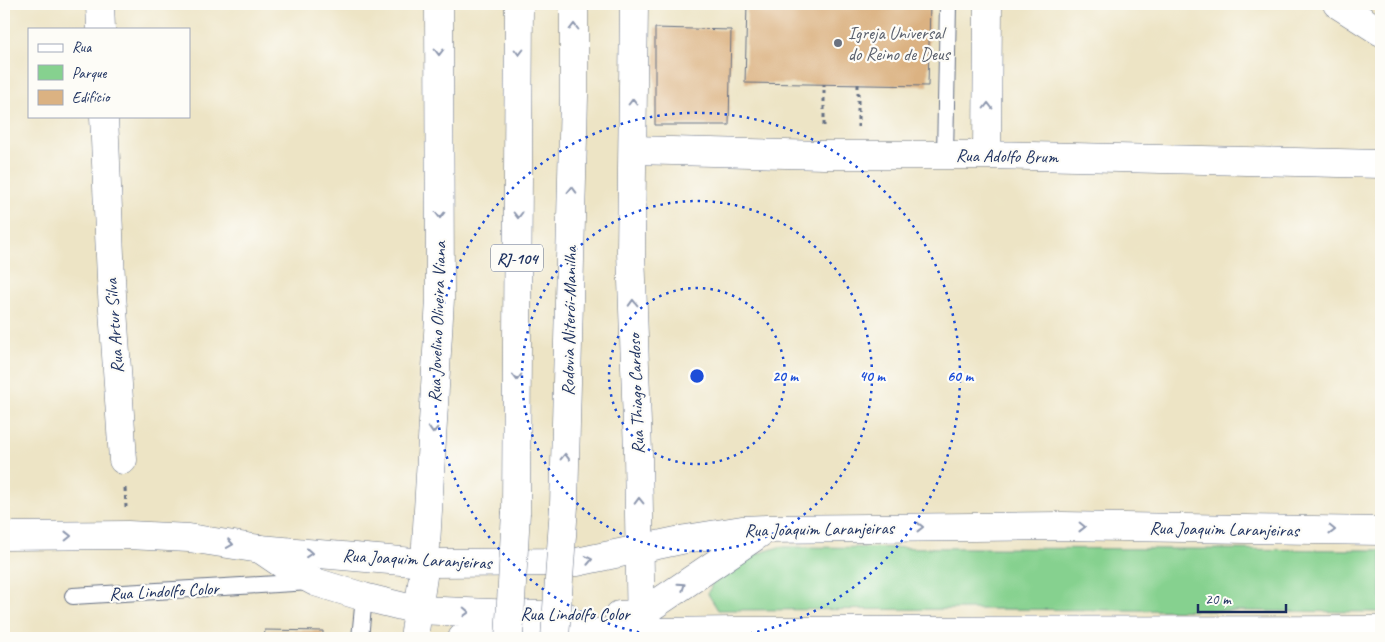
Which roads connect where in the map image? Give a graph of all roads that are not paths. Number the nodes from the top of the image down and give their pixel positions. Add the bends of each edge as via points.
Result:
1 (100, 4) edge
2 (439, 4) edge
3 (519, 4) edge
4 (574, 4) edge
5 (634, 4) edge
6 (948, 4) edge
7 (988, 4) edge
8 (1337, 4) edge
9 (101, 28) edge
10 (1381, 32) edge
11 (104, 118) edge
12 (633, 150) junction
13 (945, 155) junction
14 (987, 155) junction
15 (1381, 164) edge
16 (123, 460) road end
17 (766, 529) junction
18 (1381, 530) edge
19 (12, 536) edge
20 (260, 549) junction
21 (640, 549) junction
22 (425, 563) junction
23 (315, 582) junction
24 (72, 596) dead end
25 (364, 597) junction
26 (417, 610) junction
27 (641, 628) edge
28 (1381, 630) edge
29 (360, 638) edge
30 (414, 638) edge
31 (462, 638) edge
32 (509, 638) edge
33 (555, 638) edge

1 - 9 main road
2 -> 22 main road, Rua Jovelino Oliveira Viana via 440,299
3 -> 32 main road, RJ-104, bridge via 516,512
33 -> 4 main road, Rodovia Niterói-Manilha, bridge via 564,506
12 -> 5 main road, Rua Thiago Cardoso
6 - 13 lane
14 -> 7 main road
8 - 10 main road
11 - 16 main road, Rua Artur Silva
12 - 13 main road, Rua Adolfo Brum
21 -> 12 main road, Rua Thiago Cardoso via 631,251
13 - 14 main road, Rua Adolfo Brum
14 - 15 main road, Rua Adolfo Brum
17 -> 18 main road, Rua Joaquim Laranjeiras via 1062,526
17 - 21 main road, Rua Joaquim Laranjeiras via 742,530
27 -> 17 main road, Rua Lindolfo Color
19 -> 20 main road, Rua Joaquim Laranjeiras via 189,538
20 -> 22 main road, Rua Joaquim Laranjeiras
20 - 23 main road, Rua Lindolfo Color
22 -> 21 main road, Rua Joaquim Laranjeiras via 577,562
21 - 27 main road, Rua Thiago Cardoso
22 - 26 main road, Rua Jovelino Oliveira Viana
23 - 24 lane, Rua Lindolfo Color
23 - 25 main road, Rua Lindolfo Color
25 - 26 main road, Rua Lindolfo Color
25 - 29 lane
26 -> 27 main road, Rua Lindolfo Color via 592,617
26 - 30 main road, Rua Jovelino Oliveira Viana
27 - 28 main road, Rua Lindolfo Color via 737,631
27 - 31 main road, Rua Lindolfo Color via 477,634

